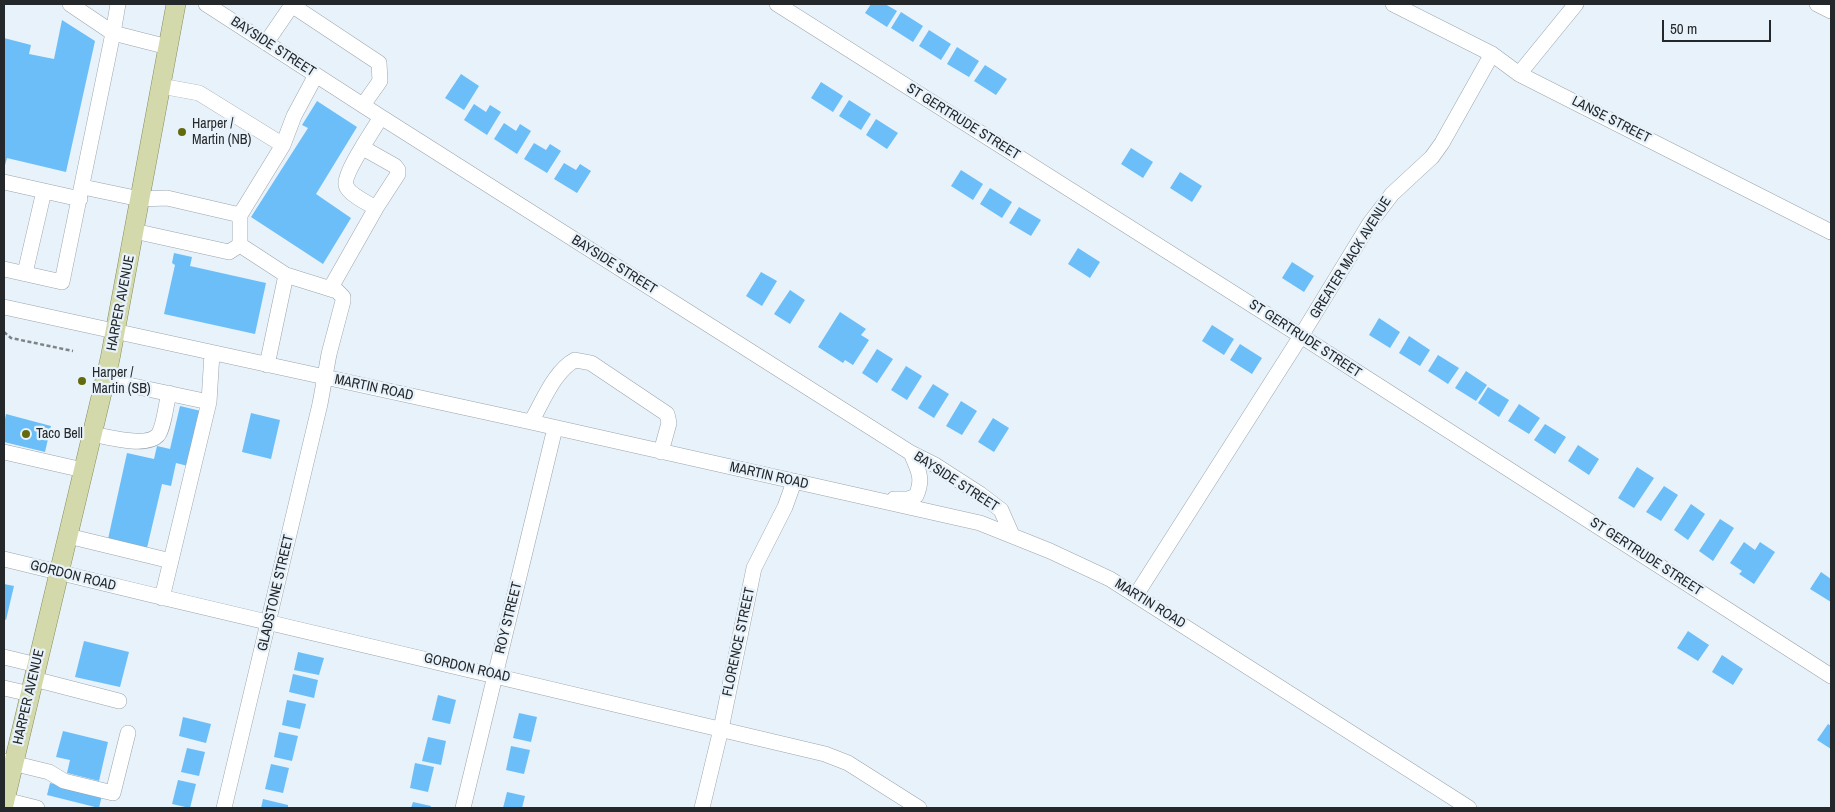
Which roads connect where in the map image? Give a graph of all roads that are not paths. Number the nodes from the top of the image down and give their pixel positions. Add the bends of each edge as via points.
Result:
1 (70, 4) edge
2 (118, 4) edge
3 (176, 4) edge
4 (206, 4) edge
5 (777, 4) edge
6 (1394, 4) edge
7 (1576, 4) edge
8 (1817, 4) edge
9 (291, 5) edge
10 (1831, 11) edge
11 (113, 33) junction
12 (266, 42) junction
13 (168, 47) junction
14 (1492, 54) junction
15 (1519, 74) junction
16 (316, 75) junction
17 (161, 86) junction
18 (363, 105) junction
19 (381, 117) junction
20 (284, 145) junction
21 (363, 148) junction
22 (4, 182) edge
23 (44, 191) junction
24 (82, 193) junction
25 (140, 199) junction
26 (376, 208) junction
27 (240, 215) junction
28 (134, 231) junction
29 (1831, 232) edge
30 (240, 245) junction
31 (4, 269) edge
32 (25, 274) junction
33 (286, 274) junction
34 (330, 289) junction
35 (4, 307) edge
36 (116, 332) junction
37 (1302, 336) junction
38 (212, 353) junction
39 (267, 365) junction
40 (326, 378) junction
41 (105, 380) junction
42 (169, 393) junction
43 (209, 402) junction
44 (531, 422) junction
45 (555, 428) junction
46 (92, 434) junction
47 (4, 452) edge
48 (661, 452) junction
49 (911, 453) junction
50 (83, 470) junction
51 (794, 482) junction
52 (863, 497) junction
53 (1012, 535) junction
54 (68, 536) junction
55 (4, 559) edge
56 (171, 561) junction
57 (59, 573) junction
58 (1136, 595) junction
59 (162, 598) junction
60 (269, 624) junction
61 (4, 657) edge
62 (495, 674) junction
63 (1831, 676) edge
64 (33, 680) junction
65 (4, 688) edge
66 (119, 701) dead end
67 (721, 729) junction
68 (128, 733) dead end
69 (9, 763) edge
70 (4, 802) edge
71 (37, 808) edge
72 (224, 808) edge
73 (463, 808) edge
74 (702, 808) edge
75 (919, 808) edge
76 (1468, 808) edge

1 - 11 street
2 - 11 street
3 - 13 main road, HARPER AVENUE
4 - 12 street, BAYSIDE STREET
5 - 37 street, ST GERTRUDE STREET
6 - 14 street, LANSE STREET
7 - 15 street
8 - 10 street
9 - 12 street
9 - 18 street via 379,62 380,81
11 - 13 street
11 - 24 street
12 - 16 street, BAYSIDE STREET
13 - 17 main road, HARPER AVENUE
14 - 15 street, LANSE STREET
14 - 37 street, GREATER MACK AVENUE via 1442,143 1432,157 1392,194 1370,224
15 - 29 street, LANSE STREET
16 - 18 street, BAYSIDE STREET
16 - 20 street via 294,116
17 - 20 street via 199,93
17 - 25 main road, HARPER AVENUE
18 - 19 street, BAYSIDE STREET
19 - 21 street
19 - 49 street, BAYSIDE STREET
20 - 27 street
21 - 26 street via 346,175 346,185 349,192
21 - 26 street via 398,170
22 - 23 street
23 - 24 street
23 - 32 street
24 - 25 street
24 - 32 street via 62,282
25 - 27 street via 167,198
25 - 28 main road, HARPER AVENUE
26 - 34 street
27 - 30 street
28 - 30 street via 229,252
28 - 36 main road, HARPER AVENUE
30 - 33 street
31 - 32 street
33 - 34 street
33 - 39 street
34 - 40 street, GLADSTONE STREET via 341,294 342,301
35 - 36 street, MARTIN ROAD
36 - 38 street, MARTIN ROAD
36 - 41 main road, HARPER AVENUE
37 - 58 street, GREATER MACK AVENUE
37 - 63 street, ST GERTRUDE STREET
38 - 39 street, MARTIN ROAD
38 - 43 street
39 - 40 street, MARTIN ROAD
40 - 44 street, MARTIN ROAD
40 - 60 street, GLADSTONE STREET
41 - 42 street
41 - 46 main road, HARPER AVENUE
42 - 43 street
42 - 46 street via 162,426 153,439 127,441
43 - 56 street
44 - 45 street, MARTIN ROAD
44 - 48 street via 567,364 575,360 591,363 667,414 670,423
45 - 48 street, MARTIN ROAD
45 - 62 street, ROY STREET
46 - 50 main road, HARPER AVENUE
47 - 50 street
48 - 51 street, MARTIN ROAD
49 - 52 street via 921,477 916,496 897,499
49 - 53 street, BAYSIDE STREET via 935,465 1001,510
50 - 54 main road, HARPER AVENUE
51 - 52 street, MARTIN ROAD
51 - 67 street, FLORENCE STREET via 754,568
52 - 53 street, MARTIN ROAD via 980,523
53 - 58 street, MARTIN ROAD via 1080,564
54 - 56 street
54 - 57 main road, HARPER AVENUE
55 - 57 street, GORDON ROAD
56 - 59 street
57 - 59 street, GORDON ROAD
57 - 64 main road, HARPER AVENUE
58 - 76 street, MARTIN ROAD
59 - 60 street, GORDON ROAD
60 - 62 street, GORDON ROAD
60 - 72 street, GLADSTONE STREET
61 - 64 street
62 - 67 street, GORDON ROAD
62 - 73 street, ROY STREET
64 - 65 street
64 - 66 street
64 - 69 main road, HARPER AVENUE
67 - 74 street, FLORENCE STREET
67 - 75 street, GORDON ROAD via 837,758
68 - 69 street via 113,793
69 - 70 main road, HARPER AVENUE
70 - 71 street

